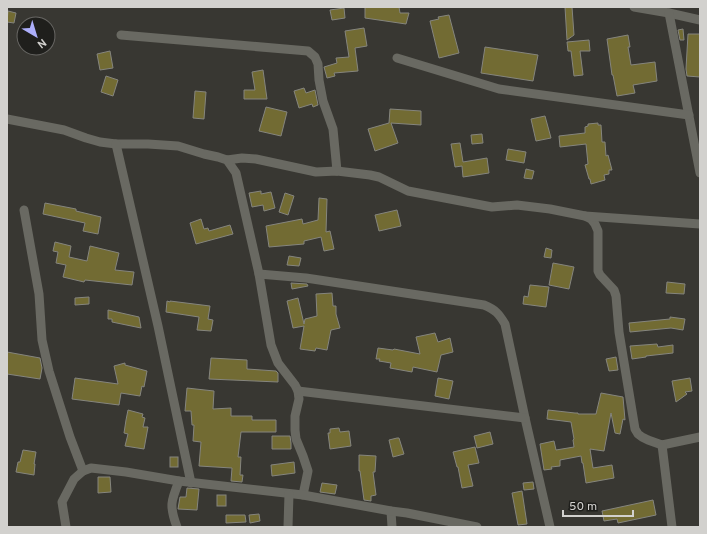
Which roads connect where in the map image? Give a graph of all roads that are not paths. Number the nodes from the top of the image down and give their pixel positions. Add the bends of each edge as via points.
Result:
1 (634, 7) edge
2 (669, 12) junction
3 (700, 20) edge
4 (121, 35) dead end
5 (397, 58) dead end
6 (689, 115) junction
7 (7, 119) edge
8 (116, 144) junction
9 (227, 160) junction
10 (337, 171) junction
11 (700, 173) edge
12 (24, 210) dead end
13 (586, 216) junction
14 (700, 224) edge
15 (259, 274) junction
16 (298, 391) junction
17 (525, 418) junction
18 (700, 437) edge
19 (662, 445) junction
20 (83, 471) junction
21 (178, 481) junction
22 (191, 483) junction
23 (289, 494) junction
24 (303, 495) junction
25 (391, 511) junction
26 (66, 527) edge
27 (177, 527) edge
28 (288, 527) edge
29 (392, 527) edge
30 (477, 527) edge
31 (550, 527) edge
32 (672, 527) edge

1 - 2 street
2 - 3 street
2 - 6 street
4 - 10 street via 308,51 318,64 323,100 333,129
5 - 6 street via 499,88
6 - 11 street
7 - 8 street via 64,130 100,142
8 - 9 street via 178,146
8 - 22 street
9 - 10 street via 256,159 316,172
9 - 15 street via 236,173
10 - 13 street via 370,175 408,191 492,207 517,205
12 - 20 street via 39,294 42,340 49,370
13 - 14 street
13 - 19 street via 595,224 598,231 598,271 616,296 619,332 635,429 642,437
15 - 16 street via 271,345 278,362
15 - 17 street via 306,278 492,308 506,324
16 - 17 street
16 - 24 street via 296,439 308,471
17 - 31 street
18 - 19 street
19 - 32 street
20 - 21 street via 91,468
20 - 26 street via 74,479 62,502
21 - 22 street
21 - 27 street via 171,507
22 - 23 street
23 - 24 street
23 - 28 street
24 - 25 street
25 - 29 street
25 - 30 street

